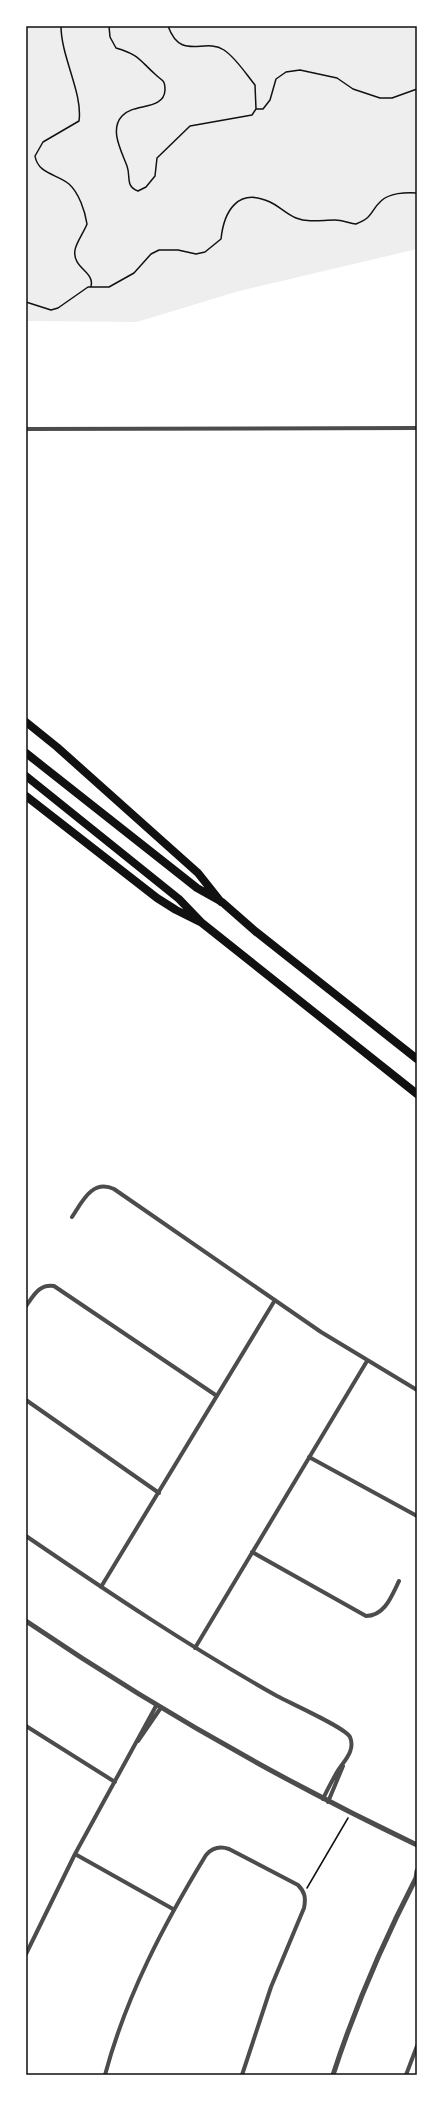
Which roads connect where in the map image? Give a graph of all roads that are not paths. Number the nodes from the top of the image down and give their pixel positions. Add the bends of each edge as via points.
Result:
1 (417, 428) edge
2 (26, 429) edge
3 (26, 722) edge
4 (26, 752) edge
5 (26, 776) edge
6 (26, 796) edge
7 (222, 902) junction
8 (202, 923) junction
9 (417, 1059) edge
10 (417, 1094) edge
11 (72, 1217) dead end
12 (274, 1300) junction
13 (26, 1306) edge
14 (367, 1361) junction
15 (417, 1390) edge
16 (217, 1396) junction
17 (26, 1400) edge
18 (309, 1457) junction
19 (159, 1493) junction
20 (417, 1516) edge
21 (26, 1536) edge
22 (252, 1552) junction
23 (399, 1581) dead end
24 (101, 1587) junction
25 (26, 1621) edge
26 (195, 1648) junction
27 (158, 1707) junction
28 (26, 1726) edge
29 (115, 1782) junction
30 (325, 1801) junction
31 (417, 1845) edge
32 (75, 1854) junction
33 (417, 1871) edge
34 (416, 1877) edge
35 (173, 1909) junction
36 (26, 1954) edge
37 (417, 2046) edge
38 (106, 2075) edge
39 (242, 2075) edge
40 (333, 2075) edge
41 (406, 2075) edge

1 - 2 street
3 - 7 highway via 198,873
4 - 7 highway via 198,888
5 - 8 highway via 179,899
6 - 8 highway via 157,898
7 - 9 highway
8 - 10 highway
11 - 12 street via 92,1189 108,1187
12 - 14 street
12 - 16 street
13 - 16 street via 42,1286 54,1286
14 - 15 street
14 - 18 street
16 - 19 street
17 - 19 street
18 - 20 street
18 - 22 street
19 - 24 street
21 - 24 street
22 - 23 street via 366,1616 382,1611
22 - 26 street
24 - 26 street
25 - 27 street
26 - 30 street via 346,1731 352,1747
27 - 29 street
27 - 30 street
28 - 29 street
29 - 32 street
30 - 31 street
32 - 35 street
32 - 36 street
33 - 34 street
34 - 40 street via 376,1960
35 - 38 street via 137,1984
35 - 39 street via 206,1855 212,1849 221,1847 293,1882 304,1893 304,1908 271,1987
37 - 41 street

